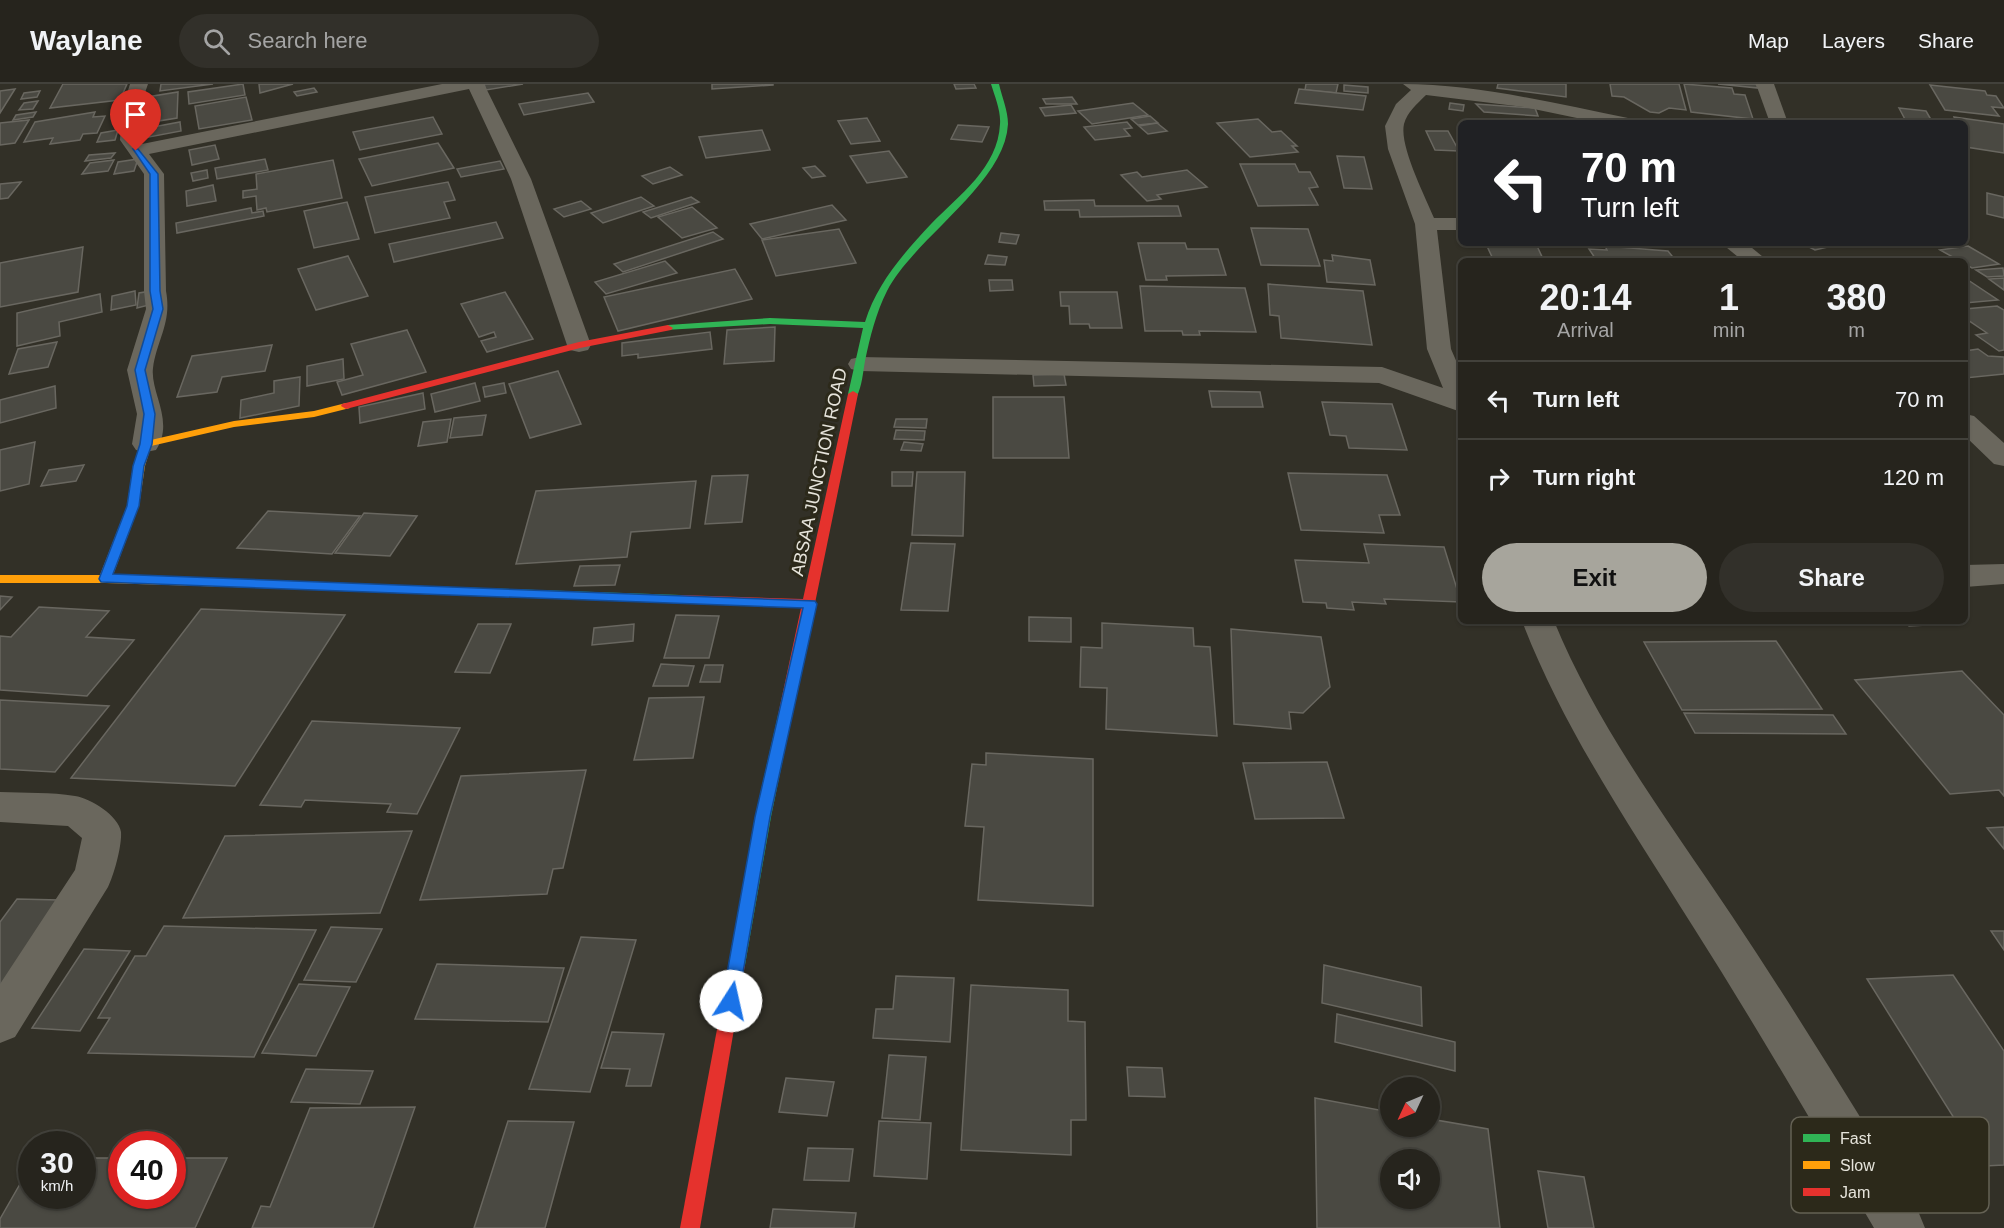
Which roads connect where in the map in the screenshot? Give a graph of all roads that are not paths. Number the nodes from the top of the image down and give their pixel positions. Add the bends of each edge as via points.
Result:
1 (139, 84) edge
2 (468, 84) edge
3 (475, 84) edge
4 (995, 84) edge
5 (1765, 84) edge
6 (1420, 86) edge
7 (1613, 120) edge
8 (1778, 120) edge
9 (136, 151) junction
10 (1426, 224) junction
11 (1458, 224) edge
12 (1736, 246) edge
13 (1753, 258) edge
14 (868, 325) junction
15 (579, 345) junction
16 (1423, 358) junction
17 (860, 364) junction
18 (1382, 375) junction
19 (1458, 399) edge
20 (1458, 402) edge
21 (1968, 425) edge
22 (146, 444) junction
23 (2004, 458) edge
24 (2004, 574) edge
25 (1968, 576) edge
26 (0, 579) edge
27 (105, 579) junction
28 (810, 604) junction
29 (1539, 624) edge
30 (0, 807) edge
31 (0, 1022) edge
32 (1834, 1117) edge
33 (1892, 1213) edge
34 (690, 1228) edge
35 (1901, 1228) edge

1 - 9 street via 131,109 129,140
2 - 9 street
3 - 15 street via 520,179
4 - 14 street, ABSAA JUNCTION ROAD via 1004,121 995,160 890,278
5 - 8 street
6 - 7 street
6 - 10 street via 1402,108 1394,126 1398,148
9 - 22 street via 154,174 155,197 158,309 140,370 150,414
10 - 11 street
10 - 16 street
12 - 13 street
14 - 15 street via 770,321 680,326
14 - 17 street, ABSAA JUNCTION ROAD
15 - 22 street via 314,414 234,424
16 - 18 street
16 - 19 street
17 - 18 street
17 - 28 street, ABSAA JUNCTION ROAD
18 - 20 street
21 - 23 street
22 - 27 street via 133,506
24 - 25 street
26 - 27 street
27 - 28 street
28 - 34 street, ABSAA JUNCTION ROAD via 763,817
29 - 32 street via 1551,657 1589,726
30 - 31 street via 76,811 102,831 94,875
33 - 35 street

